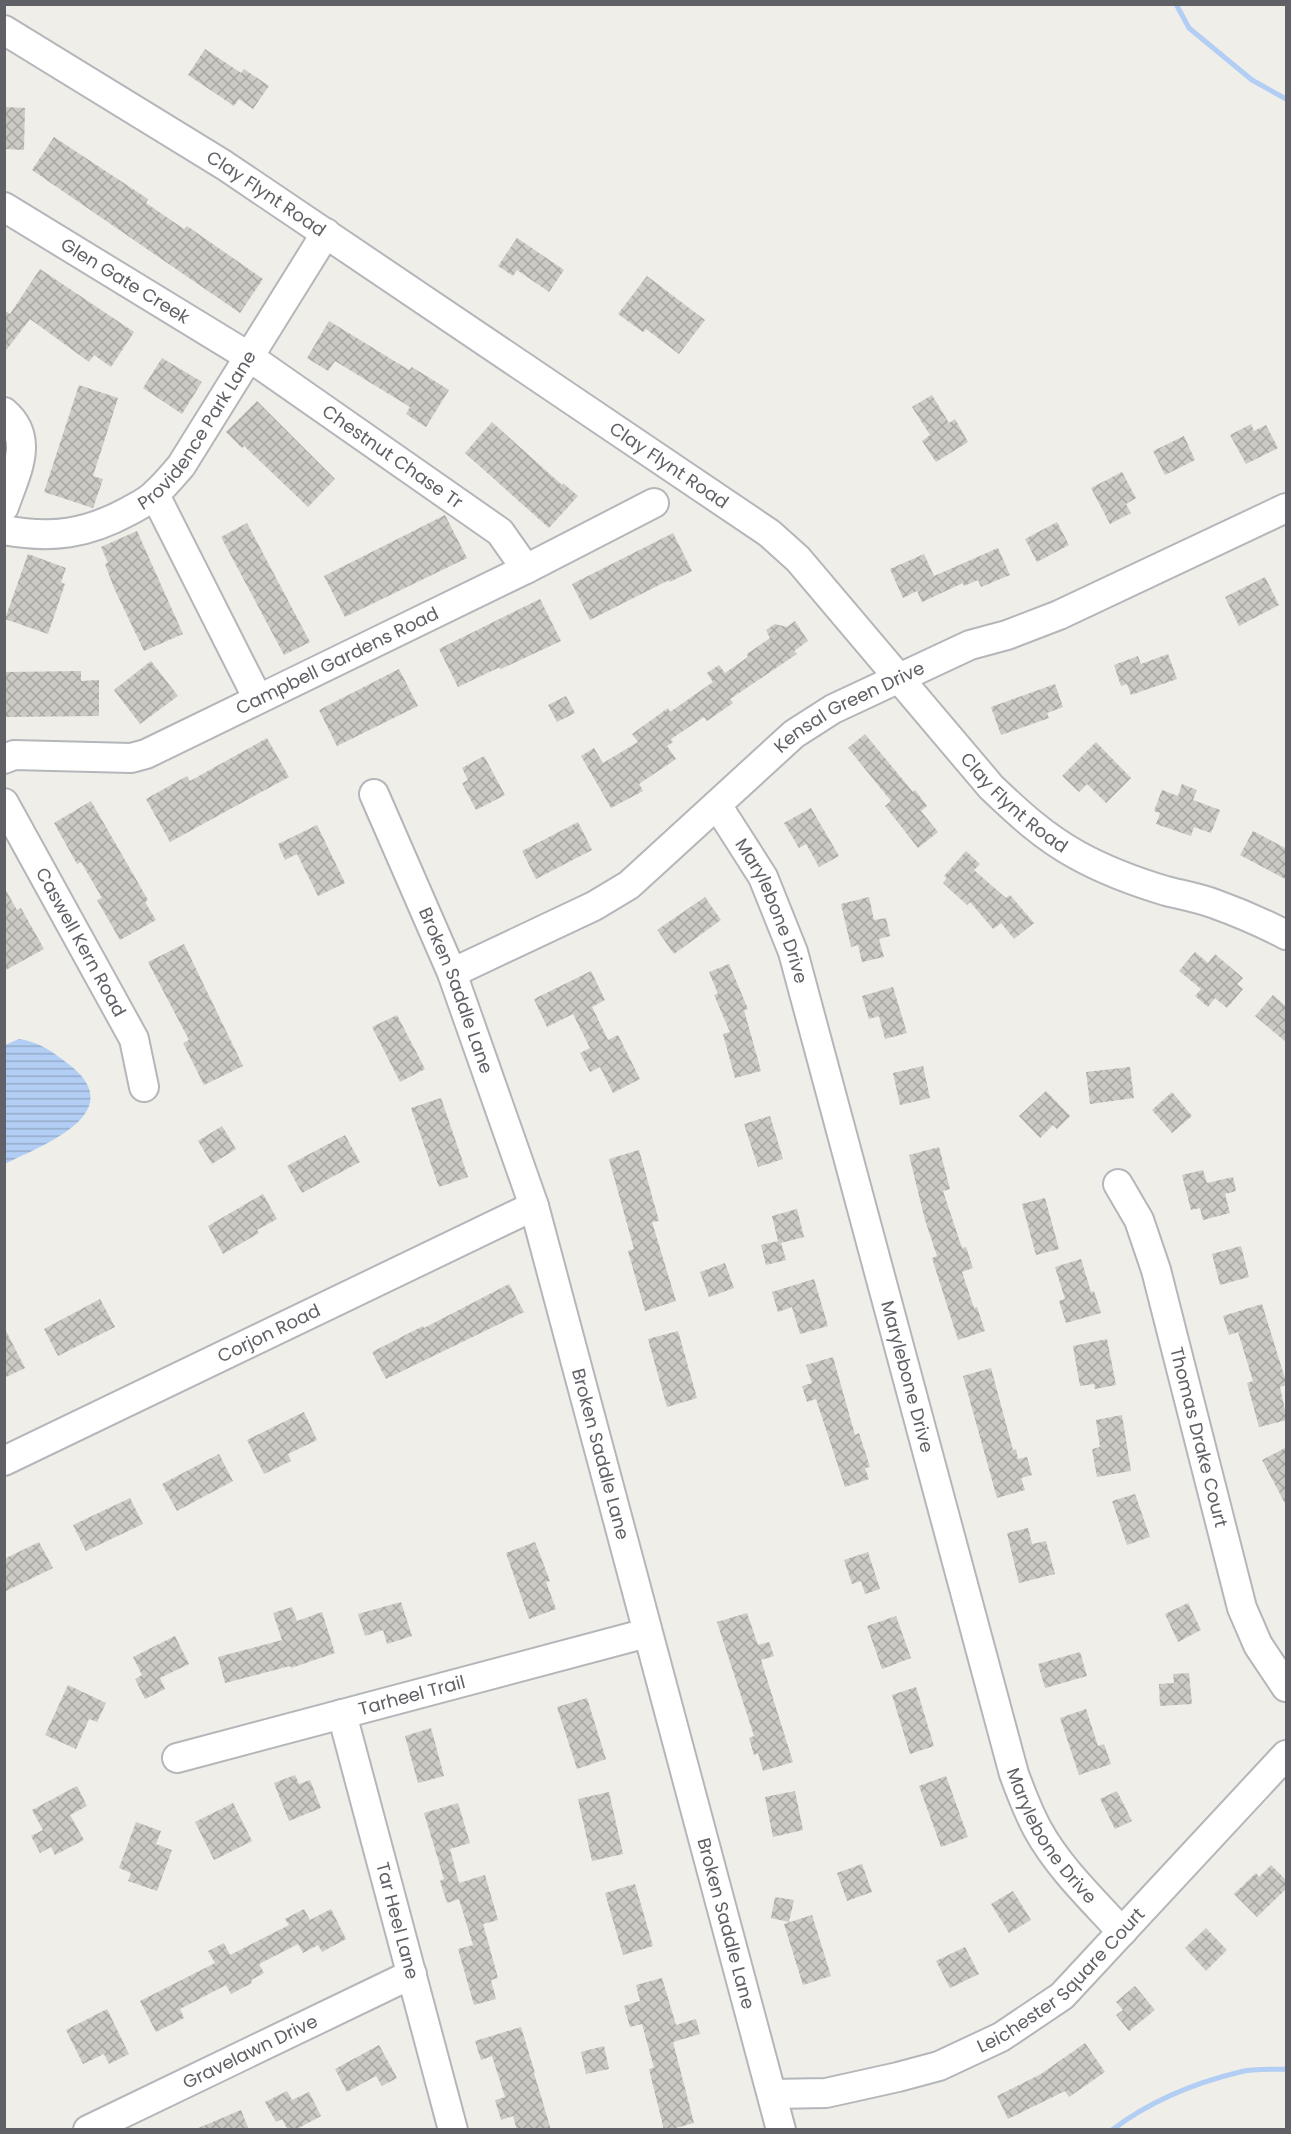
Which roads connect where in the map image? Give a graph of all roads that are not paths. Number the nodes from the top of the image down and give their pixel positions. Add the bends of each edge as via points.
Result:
1 (4, 30) edge
2 (4, 207) edge
3 (326, 233) junction
4 (248, 356) junction
5 (4, 412) edge
6 (155, 495) junction
7 (654, 503) dead end
8 (4, 507) edge
9 (1287, 508) edge
10 (4, 530) edge
11 (526, 569) junction
12 (899, 678) junction
13 (258, 699) junction
14 (4, 759) edge
15 (374, 794) dead end
16 (4, 803) edge
17 (717, 806) junction
18 (1287, 935) edge
19 (452, 973) junction
20 (144, 1087) dead end
21 (1118, 1184) dead end
22 (534, 1206) junction
23 (4, 1461) edge
24 (648, 1633) junction
25 (1287, 1688) edge
26 (342, 1714) junction
27 (1287, 1755) edge
28 (177, 1758) dead end
29 (1122, 1932) junction
30 (412, 1974) junction
31 (772, 2094) junction
32 (88, 2130) edge
33 (453, 2130) edge
34 (781, 2130) edge

1 - 3 street, Clay Flynt Road
2 - 4 street, Glen Gate Creek
3 - 4 street, Providence Park Lane
3 - 12 street, Clay Flynt Road via 769,533 798,559
4 - 6 street, Providence Park Lane via 181,465
4 - 11 street, Chestnut Chase Tr via 500,532
5 - 8 street via 14,420 22,444
6 - 10 street, Providence Park Lane via 110,521 83,530 32,535
6 - 13 street
7 - 11 street, Campbell Gardens Road
9 - 12 street, Kensal Green Drive via 1059,615 970,645
11 - 13 street, Campbell Gardens Road
12 - 17 street, Kensal Green Drive via 833,709 794,734
12 - 18 street, Clay Flynt Road via 991,787 1053,840 1115,873 1213,903
13 - 14 street, Campbell Gardens Road via 131,758 14,755
15 - 19 street, Broken Saddle Lane
16 - 20 street, Caswell Kern Road via 135,1039
17 - 19 street, Kensal Green Drive via 629,885 594,906
17 - 29 street, Marylebone Drive via 763,878 793,952 1017,1784 1038,1831 1063,1867
19 - 22 street, Broken Saddle Lane
21 - 25 street, Thomas Drake Court via 1139,1220 1156,1270 1242,1608 1258,1645
22 - 23 street, Corjon Road
22 - 24 street, Broken Saddle Lane
24 - 26 street, Tarheel Trail
24 - 31 street, Broken Saddle Lane
26 - 28 street, Tarheel Trail
26 - 30 street, Tar Heel Lane
27 - 29 street, Leichester Square Court
29 - 31 street, Leichester Square Court via 1062,1996 1001,2037 939,2066 826,2093
30 - 32 street, Gravelawn Drive
30 - 33 street, Tar Heel Lane
31 - 34 street, Broken Saddle Lane

